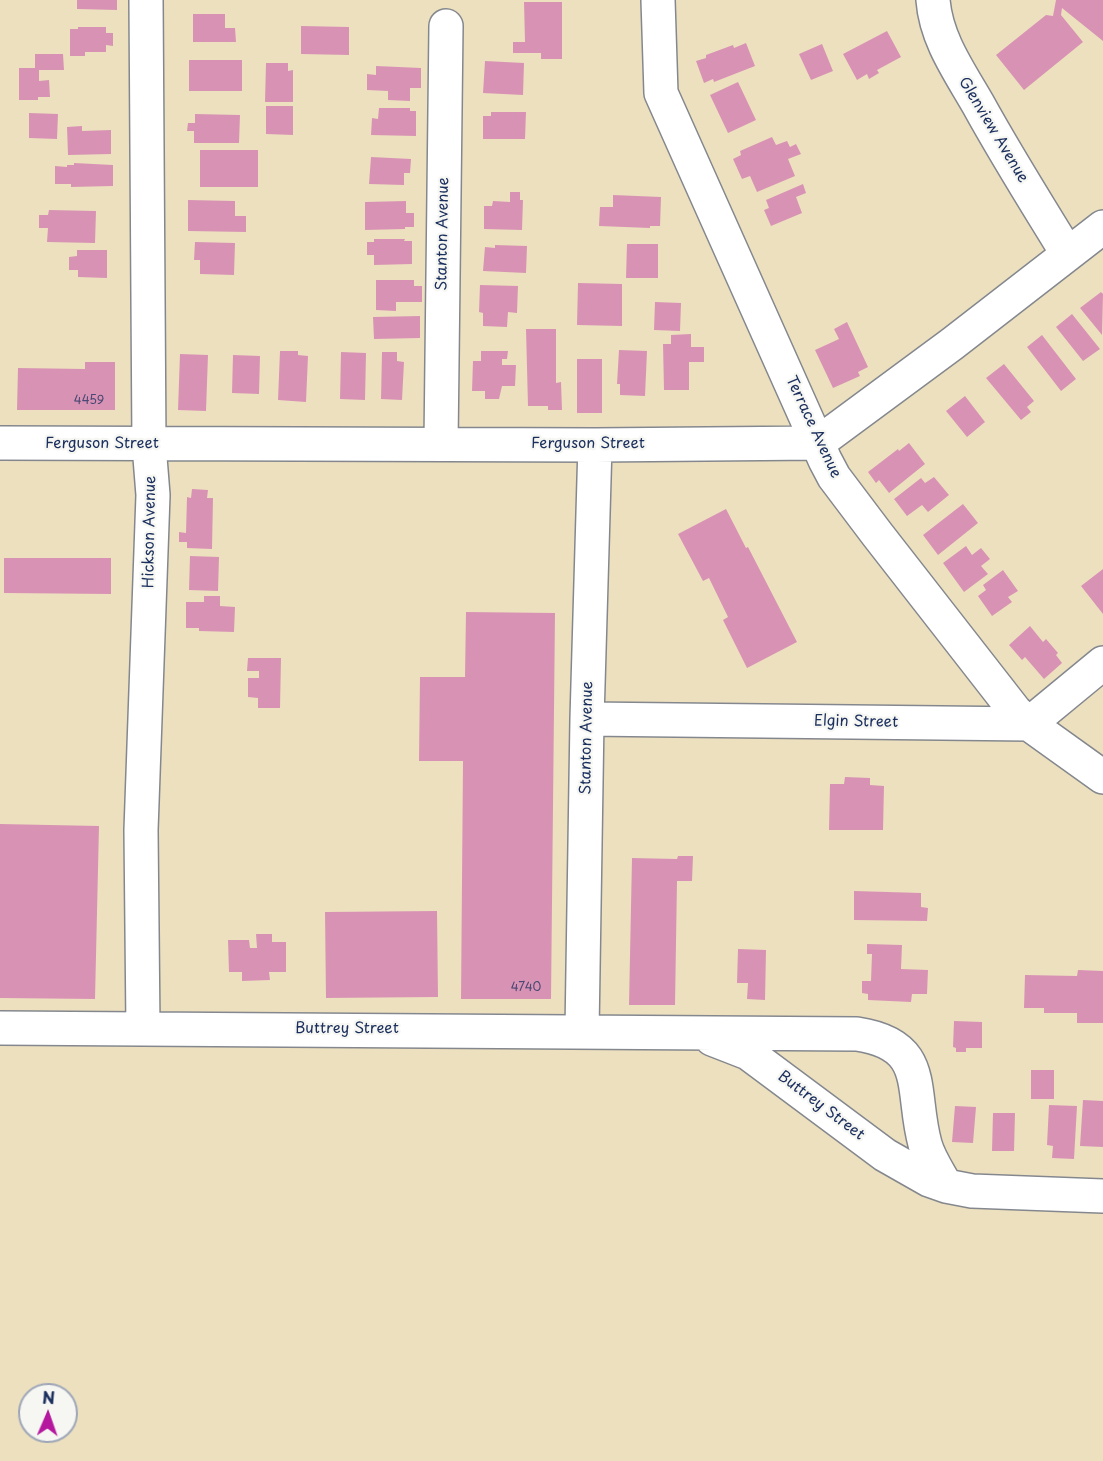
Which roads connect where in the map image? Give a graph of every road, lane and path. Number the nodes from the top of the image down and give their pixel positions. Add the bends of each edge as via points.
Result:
1 (146, 0) edge
2 (658, 0) edge
3 (933, 0) edge
4 (446, 26) dead end
5 (1103, 226) edge
6 (1068, 253) junction
7 (0, 443) edge
8 (441, 443) junction
9 (818, 443) junction
10 (149, 445) junction
11 (595, 445) junction
12 (1103, 663) edge
13 (587, 719) junction
14 (1029, 724) junction
15 (1103, 777) edge
16 (0, 1028) edge
17 (143, 1028) junction
18 (582, 1031) junction
19 (693, 1032) junction
20 (945, 1186) junction
21 (1103, 1196) edge

1 - 10 street, Hickson Avenue
2 - 9 street, Terrace Avenue via 661,93
3 - 6 street, Glenview Avenue via 947,50
4 - 8 street, Stanton Avenue
5 - 6 street
6 - 9 street
7 - 10 street, Ferguson Street
8 - 10 street, Ferguson Street
8 - 11 street, Ferguson Street
9 - 11 street, Ferguson Street
9 - 14 street, Terrace Avenue via 842,487
10 - 17 street, Hickson Avenue via 153,495 141,830
11 - 13 street, Stanton Avenue
12 - 14 street
13 - 14 street, Elgin Street
13 - 18 street, Stanton Avenue
14 - 15 street, Terrace Avenue
16 - 17 street, Buttrey Street
17 - 18 street, Buttrey Street
18 - 19 street, Buttrey Street
19 - 20 street, Buttrey Street via 748,1053 885,1155
19 - 20 street, Buttrey Street via 857,1034 892,1045 911,1067 925,1146
20 - 21 street, Buttrey Street via 972,1191

